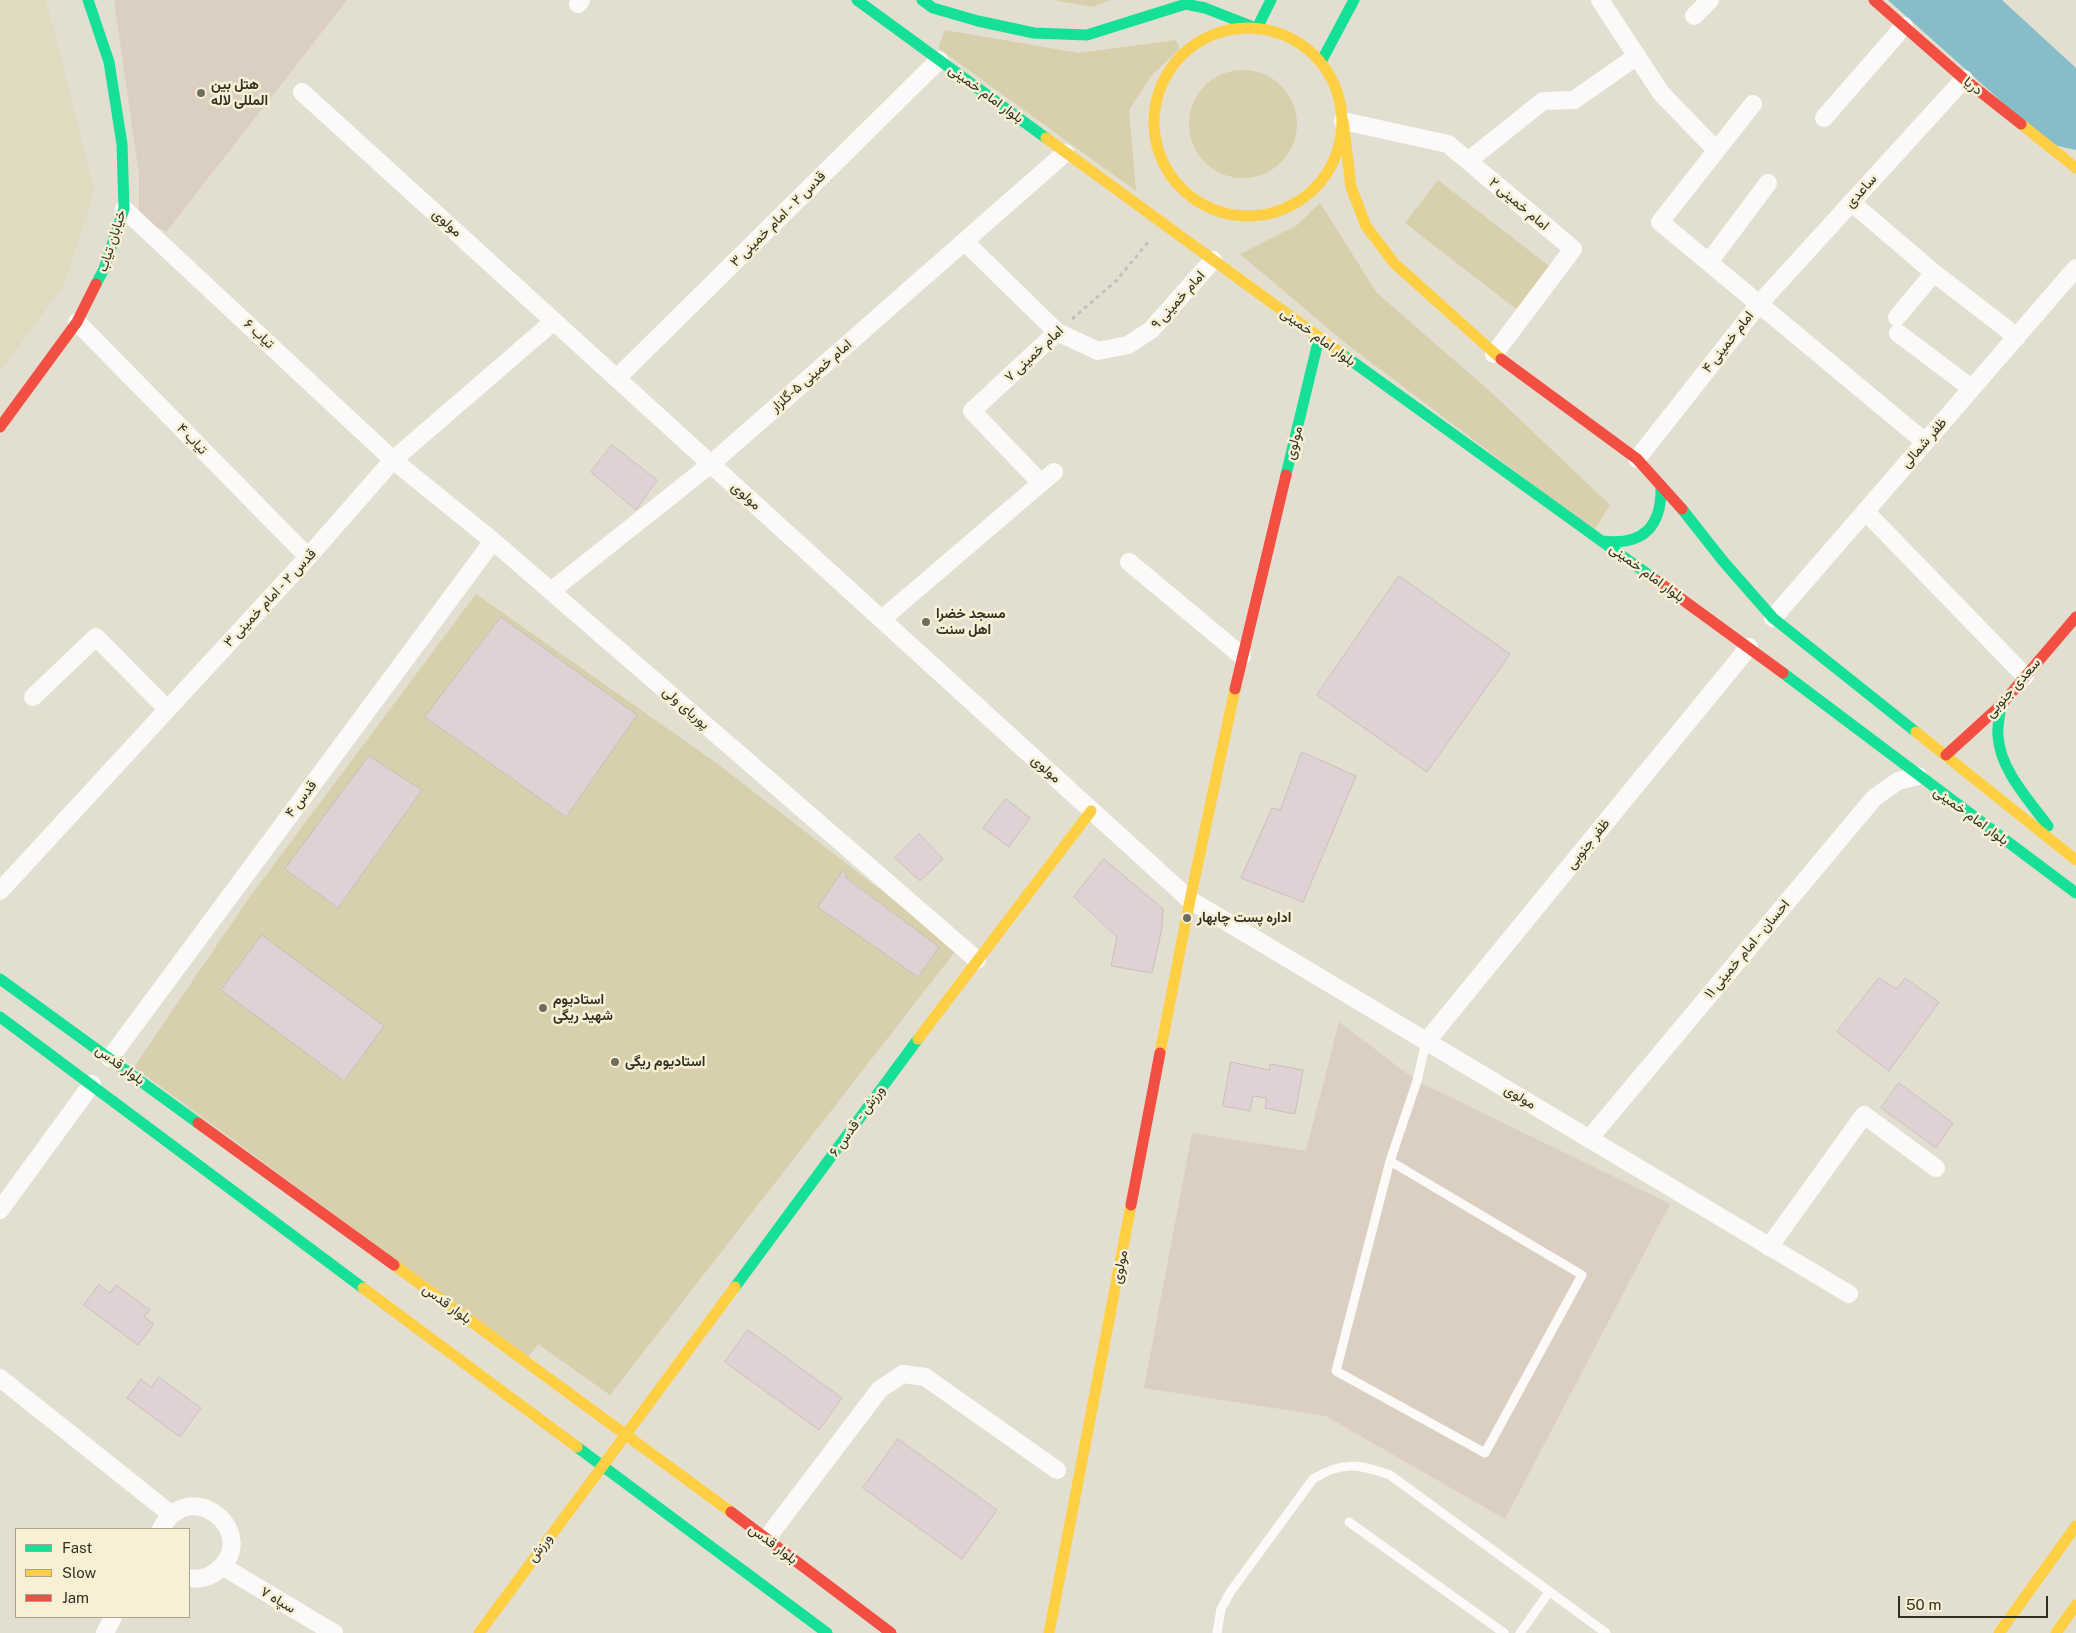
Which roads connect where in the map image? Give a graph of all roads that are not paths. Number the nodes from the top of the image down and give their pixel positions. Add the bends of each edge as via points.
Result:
1 (88, 0) edge
2 (857, 0) edge
3 (922, 0) edge
4 (1199, 0) edge
5 (1271, 0) edge
6 (1354, 0) edge
7 (1600, 0) edge
8 (1710, 0) edge
9 (1874, 0) edge
10 (1186, 4) junction
11 (1694, 16) dead end
12 (1904, 26) junction
13 (1257, 28) junction
14 (1637, 56) junction
15 (940, 60) junction
16 (1321, 62) junction
17 (1964, 79) junction
18 (302, 92) dead end
19 (1752, 104) dead end
20 (1824, 118) dead end
21 (1343, 121) junction
22 (1716, 150) junction
23 (1065, 153) junction
24 (1468, 161) junction
25 (2076, 168) edge
26 (1768, 183) dead end
27 (1851, 202) junction
28 (1199, 203) junction
29 (124, 209) junction
30 (1204, 222) dead end
31 (1163, 224) junction
32 (1208, 241) dead end
33 (965, 242) junction
34 (1213, 260) junction
35 (1709, 262) junction
36 (2076, 268) edge
37 (1934, 273) junction
38 (1759, 304) junction
39 (554, 321) junction
40 (77, 322) junction
41 (1057, 332) junction
42 (2017, 337) junction
43 (1319, 338) junction
44 (1494, 354) junction
45 (617, 378) junction
46 (1971, 388) junction
47 (0, 426) edge
48 (1925, 442) junction
49 (1637, 458) junction
50 (393, 460) junction
51 (711, 464) junction
52 (1662, 486) junction
53 (1865, 511) junction
54 (493, 541) junction
55 (1602, 541) junction
56 (308, 557) junction
57 (1129, 562) dead end
58 (551, 591) junction
59 (2076, 617) edge
60 (882, 620) junction
61 (1770, 622) junction
62 (1752, 643) junction
63 (1242, 656) junction
64 (2025, 676) junction
65 (33, 697) dead end
66 (2001, 705) junction
67 (168, 709) junction
68 (1934, 764) junction
69 (1092, 811) junction
70 (2073, 857) edge
71 (0, 891) edge
72 (2076, 893) edge
73 (1190, 900) junction
74 (976, 960) junction
75 (0, 979) edge
76 (0, 1017) edge
77 (1426, 1042) junction
78 (100, 1072) junction
79 (1589, 1139) junction
80 (1390, 1161) junction
81 (1936, 1168) dead end
82 (0, 1209) edge
83 (1769, 1247) junction
84 (1849, 1294) dead end
85 (0, 1378) edge
86 (626, 1434) junction
87 (602, 1464) junction
88 (1057, 1470) dead end
89 (172, 1515) junction
90 (1348, 1522) dead end
91 (2076, 1526) edge
92 (162, 1528) edge
93 (767, 1538) junction
94 (222, 1566) junction
95 (190, 1578) edge
96 (1549, 1592) junction
97 (2076, 1606) edge
98 (112, 1618) edge
99 (105, 1633) edge
100 (334, 1633) edge
101 (479, 1633) edge
102 (827, 1633) edge
103 (891, 1633) edge
104 (1049, 1633) edge
105 (1217, 1633) edge
106 (1504, 1633) edge
107 (1520, 1633) edge
108 (1606, 1633) edge
109 (1999, 1633) edge
110 (2056, 1633) edge

1 - 29 main road, خیابان تیاب via 109,62 122,144
2 - 15 main road, بلوار امام خمینی via 914,36
3 - 10 main road via 930,12 1034,33 1087,35
4 - 10 main road
5 - 13 main road
6 - 16 main road
7 - 14 street
8 - 11 street
9 - 12 main road, دریا
10 - 13 main road
12 - 17 main road, دریا
12 - 20 street
13 - 16 main road, بلوار امام خمینی via 1281,34 1303,45
13 - 28 main road via 1220,32 1198,42 1179,57 1165,76 1156,99 1153,122 1160,154 1180,188
14 - 22 street via 1661,93
14 - 24 street via 1574,100 1543,101
15 - 23 main road, بلوار امام خمینی
15 - 45 street, قدس ۲ - امام خمینی ۳
16 - 21 main road, بلوار امام خمینی via 1340,100
17 - 25 main road, دریا
17 - 27 street, ساعدی
18 - 39 street, مولوی
19 - 22 street
21 - 24 street, امام خمینی ۲ via 1448,144
21 - 28 main road via 1333,164 1321,183 1285,209 1241,216 1219,212
21 - 44 main road, بلوار امام خمینی via 1351,187 1366,226 1394,263
22 - 35 street, امام خمینی ۴ via 1660,222
23 - 31 main road, بلوار امام خمینی
23 - 33 street, امام خمینی ۵-گلزار
24 - 44 street, امام خمینی ۲ via 1573,249
26 - 35 street
27 - 37 street
27 - 38 street, ساعدی
28 - 30 main road
28 - 31 main road
29 - 40 main road, خیابان تیاب via 104,269
29 - 50 street, تیاب ۶
31 - 34 main road, بلوار امام خمینی
32 - 34 main road
33 - 41 street, امام خمینی ۹
33 - 51 street, امام خمینی ۵-گلزار
34 - 41 street, امام خمینی ۹ via 1151,330 1128,345 1098,351
34 - 43 main road, بلوار امام خمینی
35 - 38 street, امام خمینی ۴
36 - 42 street, ظفر شمالی
37 - 42 street
37 - 46 street via 1898,325
38 - 48 street
38 - 49 street, امام خمینی ۴
39 - 45 street, مولوی
39 - 50 street, قدس ۲ - امام خمینی ۳
40 - 47 main road, خیابان تیاب
40 - 56 street, تیاب ۴
41 - 60 street, امام خمینی ۷ via 972,411 1048,478
42 - 46 street, ظفر شمالی
43 - 55 main road, بلوار امام خمینی
43 - 63 main road, مولوی
44 - 49 main road, بلوار امام خمینی
45 - 51 street, مولوی
46 - 48 street, ظفر شمالی
48 - 53 street, ظفر شمالی
49 - 52 main road, بلوار امام خمینی
50 - 54 street, پوریای ولی
50 - 56 street, قدس ۲ - امام خمینی ۳
51 - 58 street, امام خمینی ۵-گلزار
51 - 60 street, مولوی
52 - 55 main road via 1662,509 1650,529 1632,540
52 - 61 main road, بلوار امام خمینی
53 - 61 street, ظفر شمالی
53 - 64 street
54 - 58 street, پوریای ولی
54 - 78 street, قدس ۴
55 - 62 main road, بلوار امام خمینی
56 - 67 street, قدس ۲ - امام خمینی ۳
57 - 63 street
58 - 74 street, پوریای ولی
59 - 64 main road, سعدی جنوبی
60 - 69 street, مولوی
61 - 68 main road, بلوار امام خمینی
62 - 68 main road, بلوار امام خمینی
62 - 77 street, ظفر جنوبی
63 - 73 main road, مولوی
64 - 66 main road, سعدی جنوبی
65 - 67 street via 96,637
66 - 68 main road, سعدی جنوبی
66 - 70 main road via 1998,737 2002,754 2029,800
67 - 71 street, قدس ۲ - امام خمینی ۳
68 - 70 main road, بلوار امام خمینی
68 - 72 main road, بلوار امام خمینی
68 - 79 street, احسان - امام خمینی ۱۱ via 1898,781 1874,798
69 - 73 street, مولوی
69 - 74 main road, ورزش - قدس ۶
73 - 77 street, مولوی
73 - 104 main road, مولوی
74 - 86 main road, ورزش - قدس ۶
75 - 78 main road, بلوار قدس
76 - 78 main road, بلوار قدس
77 - 79 street, مولوی
77 - 80 lane via 1417,1081
78 - 82 street, قدس ۴
78 - 86 main road, بلوار قدس
78 - 87 main road, بلوار قدس
79 - 83 street, مولوی
80 - 80 lane via 1336,1371 1485,1453 1582,1275
81 - 83 street via 1864,1115
83 - 84 street, مولوی
85 - 89 street
86 - 87 main road, ورزش - قدس ۶
86 - 93 main road, بلوار قدس
87 - 101 main road, ورزش
87 - 102 main road, بلوار قدس
88 - 93 street via 925,1377 903,1374 880,1389
89 - 92 street
89 - 94 street via 186,1508 202,1507 221,1517 227,1526 231,1547
90 - 106 lane
91 - 109 main road
93 - 103 main road, بلوار قدس
94 - 95 street via 204,1578
94 - 100 street, سپاه ۷
96 - 105 lane via 1390,1475 1365,1466 1345,1466 1328,1470 1314,1480 1231,1591 1221,1609
96 - 107 lane
96 - 108 lane
97 - 110 main road
98 - 99 street

